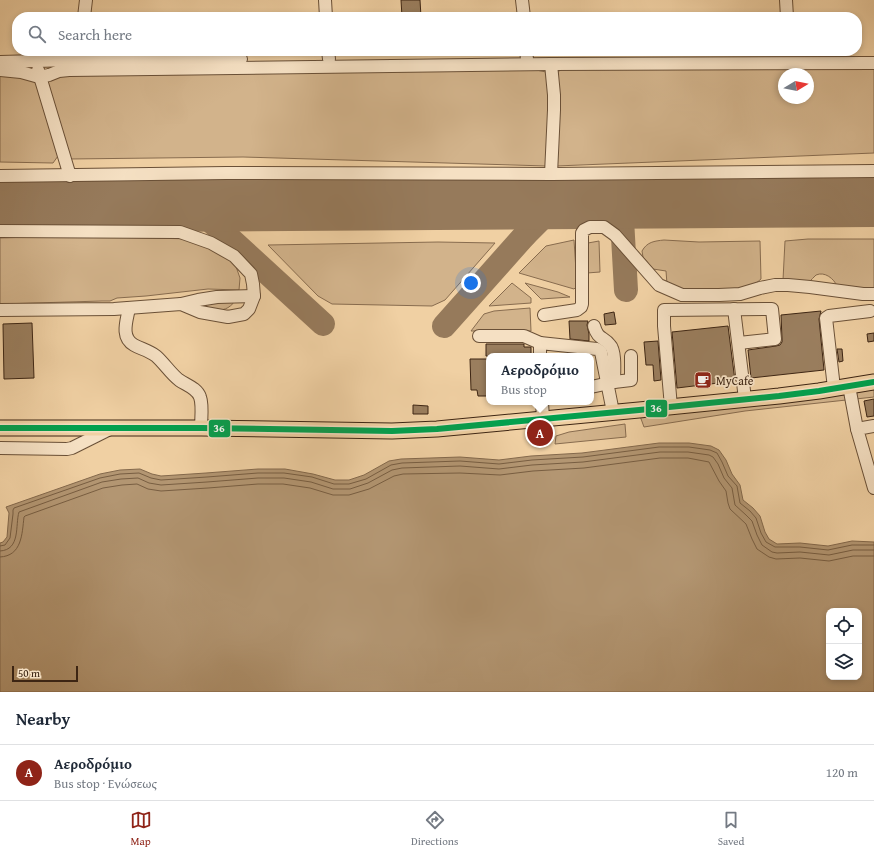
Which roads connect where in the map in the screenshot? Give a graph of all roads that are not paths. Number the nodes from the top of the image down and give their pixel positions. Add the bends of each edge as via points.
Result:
1 (86, 0) edge
2 (325, 0) edge
3 (522, 0) edge
4 (786, 0) edge
5 (85, 12) edge
6 (326, 12) edge
7 (523, 12) edge
8 (787, 12) edge
9 (67, 56) edge
10 (862, 56) edge
11 (874, 56) edge
12 (36, 61) junction
13 (0, 62) edge
14 (874, 63) edge
15 (551, 64) junction
16 (0, 70) edge
17 (39, 77) junction
18 (874, 171) edge
19 (551, 174) junction
20 (0, 176) edge
21 (70, 176) junction
22 (0, 231) edge
23 (874, 294) edge
24 (254, 296) junction
25 (181, 304) junction
26 (129, 308) junction
27 (734, 309) junction
28 (0, 310) edge
29 (870, 311) dead end
30 (544, 314) dead end
31 (594, 326) dead end
32 (479, 336) dead end
33 (540, 343) junction
34 (739, 344) junction
35 (540, 353) edge
36 (631, 356) dead end
37 (874, 382) edge
38 (611, 384) junction
39 (594, 387) edge
40 (841, 387) junction
41 (745, 399) junction
42 (542, 405) edge
43 (671, 407) junction
44 (613, 412) junction
45 (543, 419) junction
46 (874, 426) edge
47 (0, 428) edge
48 (111, 428) junction
49 (201, 428) junction
50 (857, 429) junction
51 (0, 448) edge
52 (874, 488) edge

1 - 5 street
2 - 6 street
3 - 7 street
4 - 8 street
9 - 12 street
10 - 11 street
12 - 13 street
12 - 17 street
14 - 15 street
15 - 17 street via 69,70
15 - 19 street via 554,95
16 - 17 street
17 - 21 street
18 - 19 street
19 - 21 street via 226,173
20 - 21 street
22 - 24 street via 180,232 211,243 234,256 251,274
23 - 30 street via 775,285 740,294 682,295 660,285 615,234 604,227 590,227 582,233 581,307 577,310
24 - 25 street via 217,297
24 - 25 street via 244,314 228,317 200,312
25 - 26 street
26 - 28 street
26 - 49 street via 125,333 128,339 155,355 176,378 196,390 202,402
27 - 34 street
27 - 34 street via 772,309 775,339
27 - 43 street via 664,310
29 - 40 street via 826,318
31 - 38 street via 598,335 613,348
32 - 33 street via 524,336
33 - 35 street
33 - 38 street via 597,349 601,352
34 - 41 street
36 - 38 street via 631,380
37 - 40 main road
38 - 39 street
38 - 44 street
40 - 41 main road
40 - 50 street
41 - 43 main road
42 - 45 street
43 - 44 main road
44 - 45 main road
45 - 49 main road via 392,432
46 - 50 street
47 - 48 main road
48 - 49 main road
48 - 51 street via 67,449
50 - 52 street

